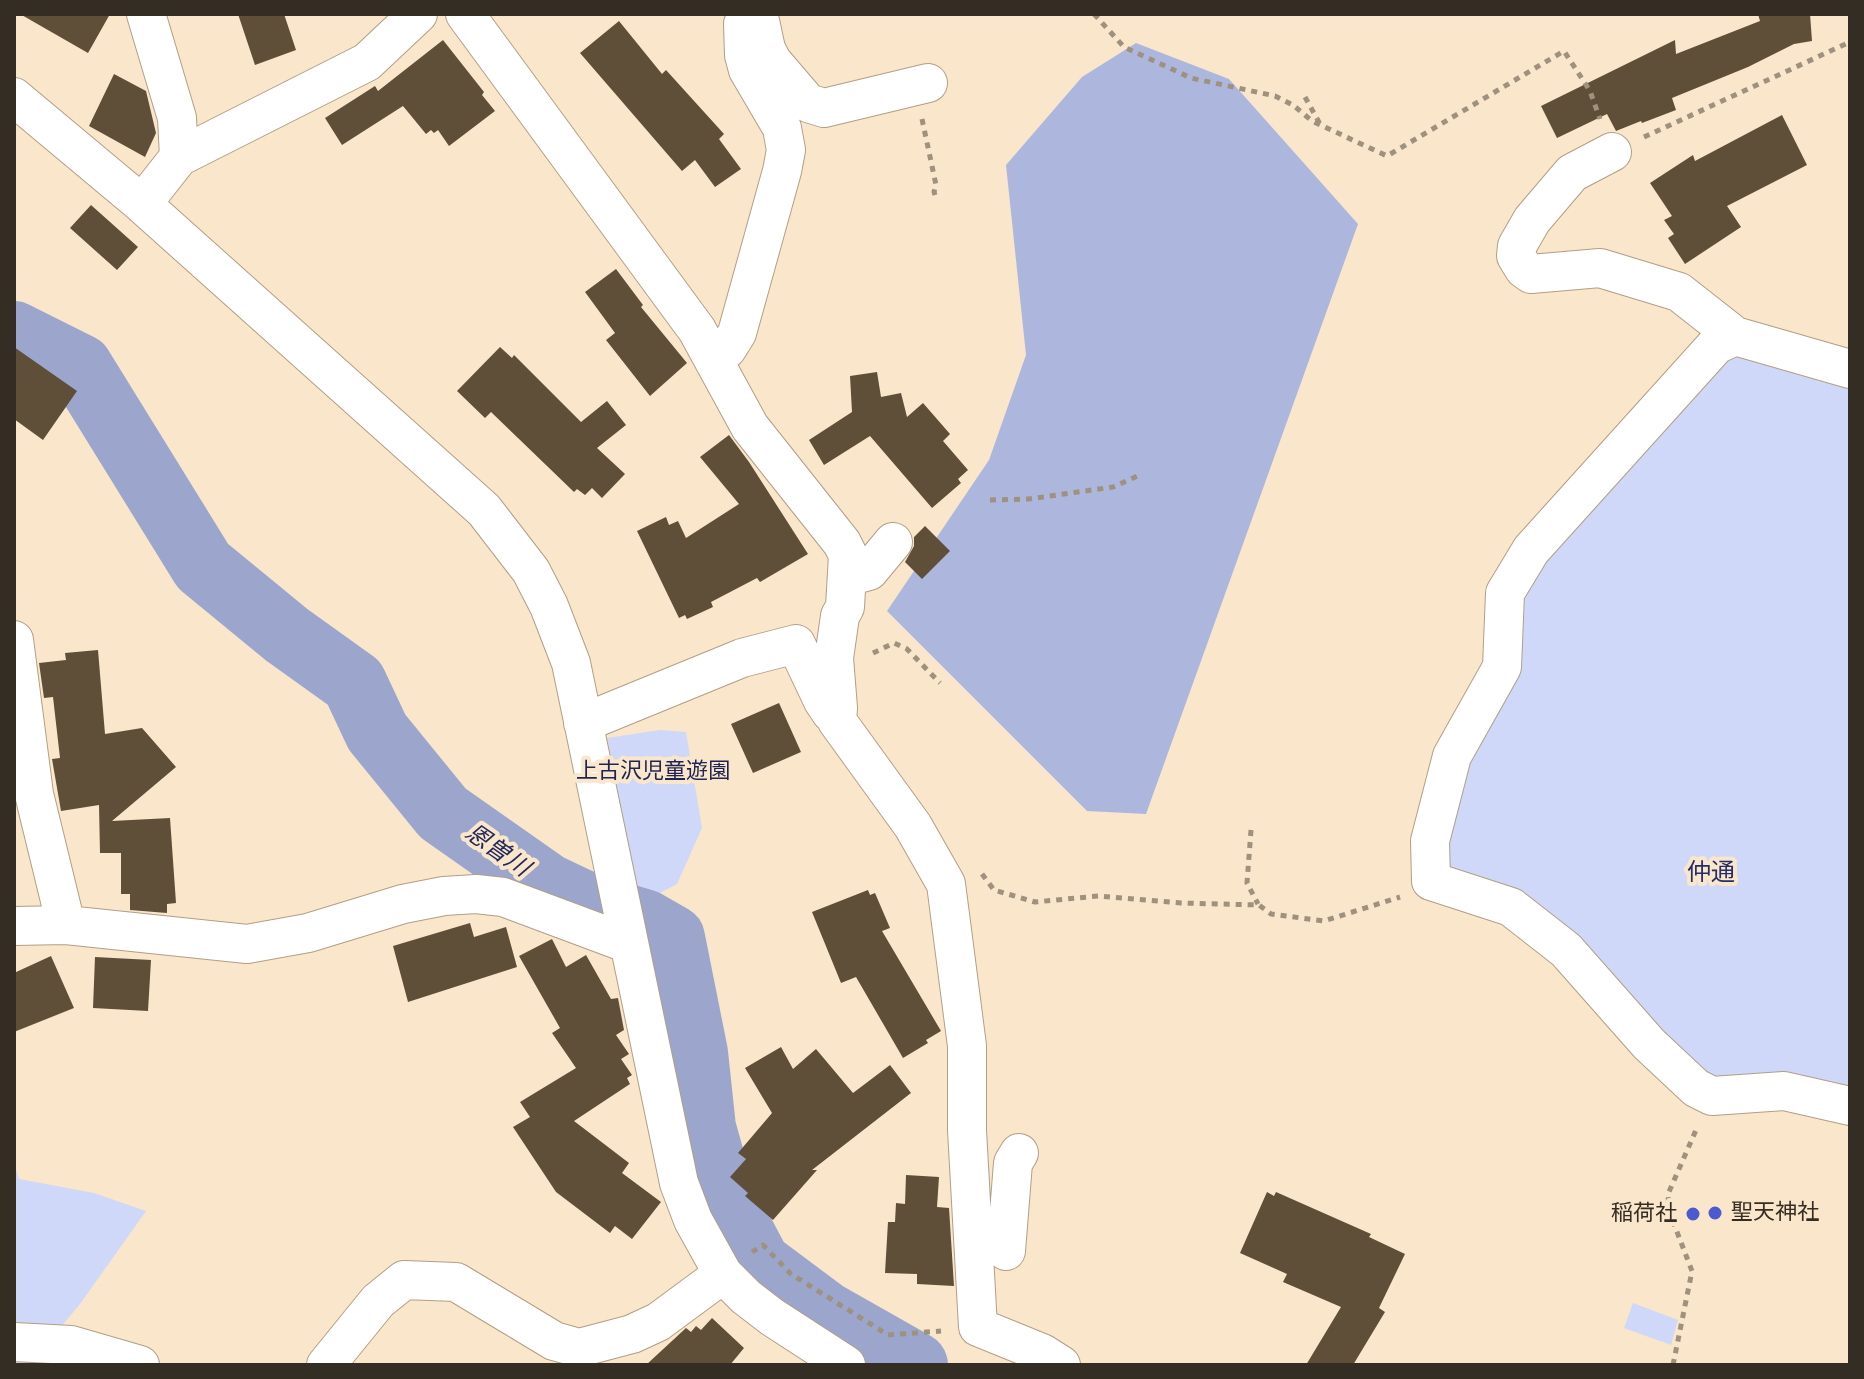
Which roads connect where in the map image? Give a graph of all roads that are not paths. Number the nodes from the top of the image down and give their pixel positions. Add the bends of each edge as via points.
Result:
1 (146, 14) edge
2 (418, 14) edge
3 (465, 14) edge
4 (757, 14) edge
5 (922, 85) road end
6 (14, 97) edge
7 (1612, 152) road end
8 (179, 157) junction
9 (142, 204) junction
10 (1735, 336) junction
11 (714, 358) junction
12 (1850, 369) edge
13 (893, 542) dead end
14 (847, 577) junction
15 (14, 640) edge
16 (837, 721) junction
17 (583, 723) junction
18 (625, 924) junction
19 (66, 925) junction
20 (14, 926) edge
21 (1850, 1106) edge
22 (1019, 1153) dead end
23 (1006, 1251) dead end
24 (723, 1274) junction
25 (14, 1342) edge
26 (840, 1363) edge
27 (140, 1365) edge
28 (326, 1365) edge
29 (1061, 1365) edge

1 - 8 street via 177,118
2 - 8 street via 367,62
3 - 11 street
4 - 5 street via 772,61 808,103 824,108
4 - 11 street via 743,24 744,55 782,128 786,150 737,333
6 - 9 street
7 - 10 street via 1572,173 1532,220 1517,246 1524,269 1531,274 1600,268 1679,292
8 - 9 street
9 - 17 street via 484,510 531,571 549,606 571,663
10 - 12 street
10 - 21 street via 1716,345 1531,550 1505,593 1502,667 1452,756 1420,888 1511,907 1566,950 1649,1044 1696,1088 1712,1096 1784,1091
11 - 14 street via 750,427 842,543 848,555
13 - 14 street via 869,571
14 - 16 street via 834,658
15 - 19 street via 34,794
16 - 17 street via 796,644 742,658
16 - 29 street via 913,826 946,884 967,1046 978,1327
17 - 18 street
18 - 19 street via 476,894 403,904 308,933 247,944
18 - 24 street via 679,1183
19 - 20 street
22 - 23 street via 1013,1163
24 - 26 street via 772,1317
24 - 28 street via 658,1322 579,1348 554,1341 456,1282 404,1280 378,1301
25 - 27 street via 71,1345

